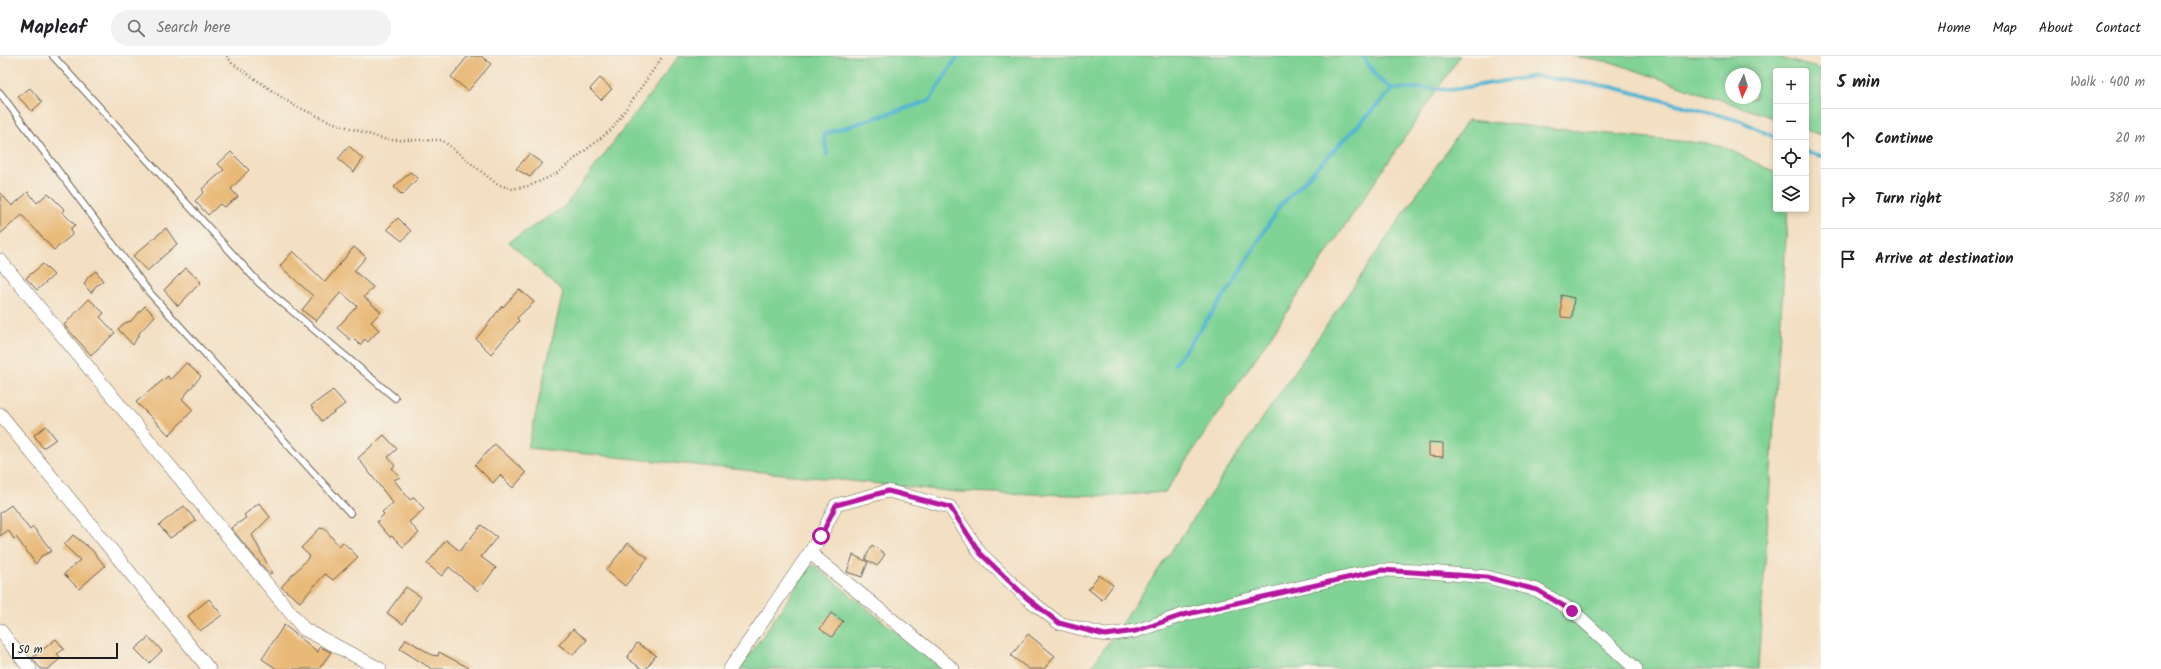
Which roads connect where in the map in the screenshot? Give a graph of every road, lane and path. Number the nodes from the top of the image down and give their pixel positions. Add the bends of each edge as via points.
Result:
1 (53, 56) edge
2 (227, 56) edge
3 (663, 56) edge
4 (0, 93) edge
5 (0, 260) edge
6 (395, 398) dead end
7 (0, 414) edge
8 (350, 513) dead end
9 (810, 553) junction
10 (0, 630) edge
11 (30, 669) edge
12 (209, 669) edge
13 (380, 669) edge
14 (730, 669) edge
15 (953, 669) edge
16 (1636, 669) edge

1 - 6 lane via 259,283
2 - 3 path via 232,63 293,105 332,122 387,140 442,140 496,184 511,188 529,186 556,174 612,129
4 - 8 lane via 149,292
5 - 13 street via 304,629
7 - 12 street
9 - 14 street
9 - 15 street
9 - 16 street via 836,505 888,491 950,507 980,553 1027,598 1059,623 1105,635 1136,631 1183,615 1348,576 1382,570 1418,572 1486,577 1537,590 1572,611
10 - 11 street

